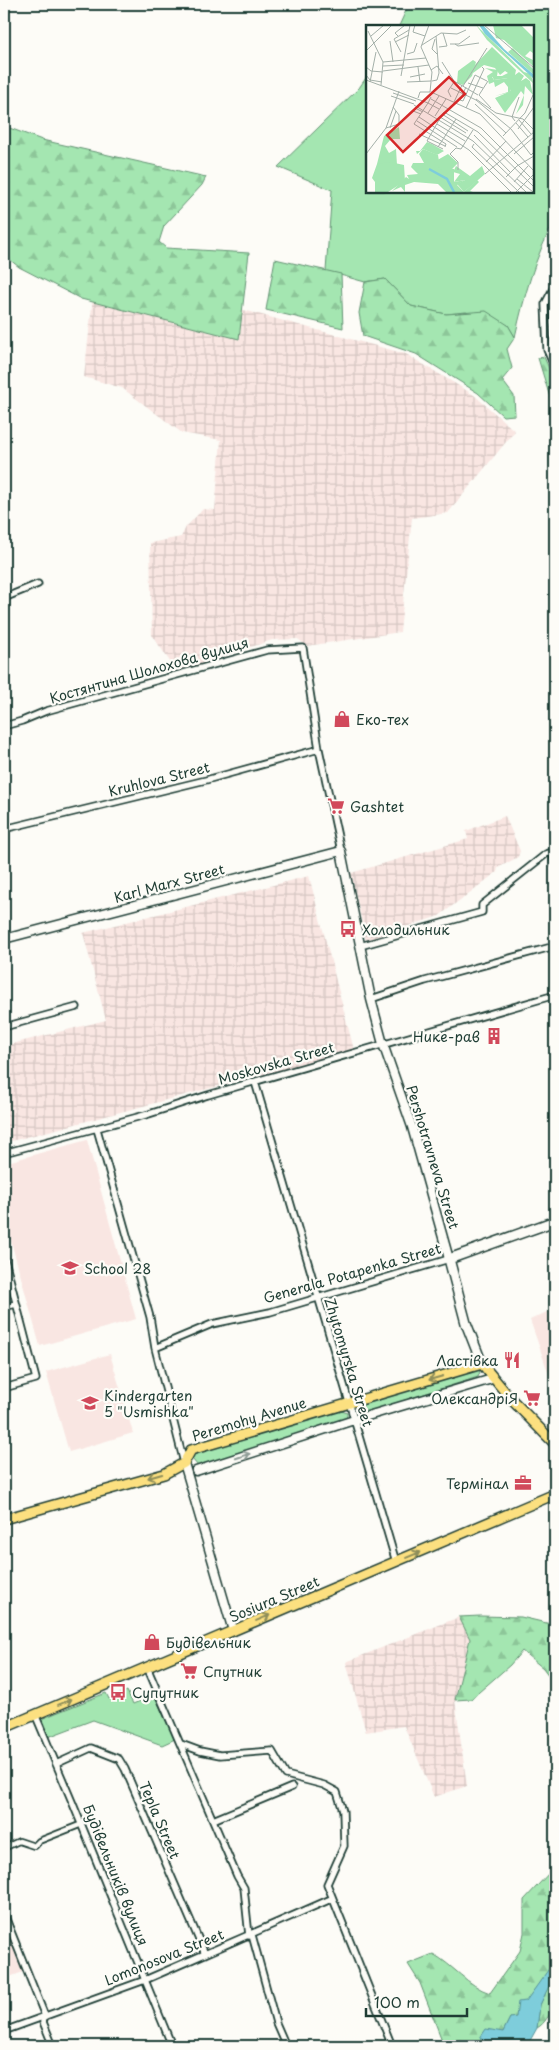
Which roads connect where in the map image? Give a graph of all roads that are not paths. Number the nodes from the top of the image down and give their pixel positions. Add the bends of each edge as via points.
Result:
1 (555, 285) edge
2 (555, 368) edge
3 (38, 584) dead end
4 (4, 598) edge
5 (4, 726) edge
6 (319, 749) junction
7 (4, 828) edge
8 (341, 851) junction
9 (555, 864) edge
10 (4, 939) edge
11 (360, 946) junction
12 (555, 946) edge
13 (555, 995) edge
14 (371, 999) junction
15 (77, 1007) dead end
16 (4, 1027) edge
17 (383, 1044) junction
18 (255, 1082) junction
19 (97, 1129) junction
20 (4, 1153) edge
21 (555, 1221) edge
22 (4, 1256) edge
23 (449, 1259) junction
24 (317, 1297) junction
25 (16, 1304) junction
26 (4, 1307) edge
27 (155, 1348) junction
28 (482, 1364) junction
29 (492, 1379) junction
30 (4, 1388) edge
31 (349, 1403) junction
32 (354, 1420) junction
33 (555, 1444) edge
34 (184, 1463) junction
35 (196, 1471) junction
36 (190, 1486) junction
37 (555, 1494) edge
38 (4, 1519) edge
39 (396, 1562) junction
40 (233, 1631) junction
41 (147, 1667) junction
42 (35, 1714) junction
43 (4, 1728) edge
44 (181, 1744) junction
45 (56, 1764) junction
46 (292, 1787) dead end
47 (213, 1820) junction
48 (82, 1824) junction
49 (4, 1848) edge
50 (331, 1899) junction
51 (4, 1914) edge
52 (251, 1935) junction
53 (205, 1954) junction
54 (145, 1980) junction
55 (45, 2016) junction
56 (4, 2032) edge
57 (53, 2046) edge
58 (172, 2046) edge
59 (286, 2046) edge
60 (392, 2046) edge

1 - 2 street via 545,304 547,350
3 - 4 street
5 - 6 street, Костянтина Шолохова вулиця via 46,711 267,650 303,648
6 - 7 street, Kruhlova Street via 196,783
6 - 8 street
8 - 10 street, Karl Marx Street
8 - 11 street, Pershotravneva Street
9 - 11 street via 552,852 546,854 482,905 482,912
11 - 14 street, Pershotravneva Street
12 - 14 street
13 - 17 street, Moskovska Street
14 - 17 street, Pershotravneva Street
15 - 16 street
17 - 18 street, Moskovska Street
17 - 23 street, Pershotravneva Street via 412,1127
18 - 19 street, Moskovska Street
18 - 24 street, Zhytomyrska Street
19 - 20 street, Moskovska Street
19 - 27 street via 150,1318
21 - 23 main road, Generala Potapenka Street
22 - 25 street
23 - 24 street, Generala Potapenka Street
23 - 28 main road, Pershotravneva Street via 466,1322
24 - 27 street, Generala Potapenka Street via 270,1312 212,1324
24 - 31 street, Zhytomyrska Street
25 - 26 street
25 - 30 street via 36,1379
27 - 34 street
28 - 29 main road, Pershotravneva Street
28 -> 31 main road, Peremohy Avenue
29 - 32 street
29 - 33 main road, Pershotravneva Street
31 - 32 street, Zhytomyrska Street
31 - 34 main road, Peremohy Avenue via 190,1450
35 -> 32 street
32 - 39 street, Zhytomyrska Street
34 - 35 street
34 - 36 street
34 -> 38 main road, Peremohy Avenue via 164,1474
35 - 36 street
36 - 40 street
39 -> 37 main road, Sosiura Street
40 -> 39 main road, Sosiura Street
40 - 41 main road, Sosiura Street
42 -> 41 main road, Sosiura Street
41 - 44 street
42 - 43 main road, Sosiura Street
42 - 45 street, Будівельників вулиця
44 - 47 street
44 - 50 street via 220,1755 272,1751 286,1775 338,1792 343,1810 344,1846 327,1884
45 - 48 street, Будівельників вулиця
45 - 53 street, Tepla Street via 91,1748 119,1759
46 - 47 street
47 - 52 street via 244,1888
48 - 49 street via 34,1846 19,1841
48 - 54 street, Будівельників вулиця
50 - 52 street, Lomonosova Street
50 - 60 street
51 - 55 street
52 - 53 street, Lomonosova Street
52 - 59 street via 276,2024
53 - 54 street, Lomonosova Street
54 - 55 street, Lomonosova Street
54 - 58 street, Будівельників вулиця
55 - 56 street, Lomonosova Street
55 - 57 street via 43,2022

